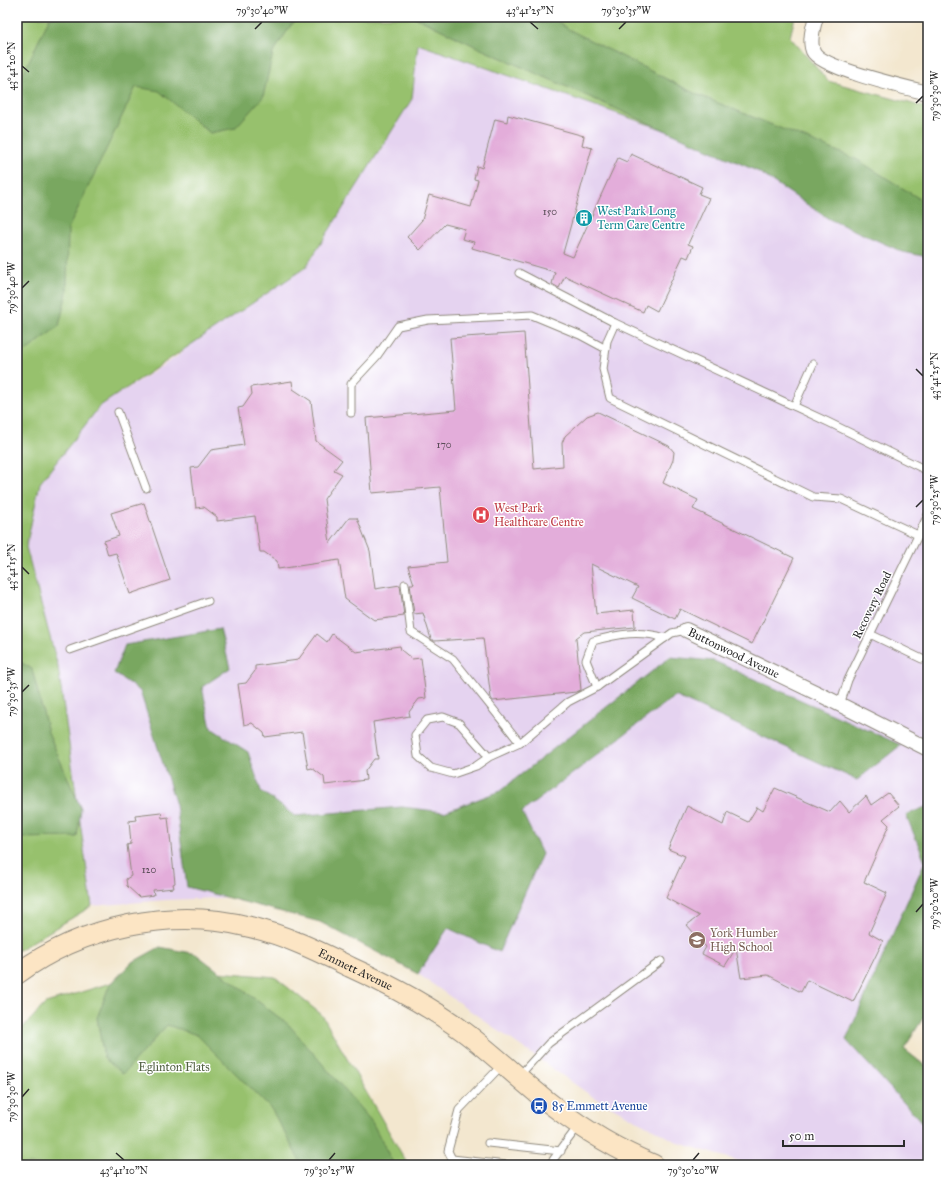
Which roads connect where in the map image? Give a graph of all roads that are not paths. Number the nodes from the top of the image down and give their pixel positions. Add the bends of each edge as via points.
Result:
1 (816, 17) edge
2 (928, 93) edge
3 (519, 273) dead end
4 (615, 323) junction
5 (606, 349) junction
6 (813, 364) dead end
7 (794, 406) junction
8 (118, 412) dead end
9 (351, 412) dead end
10 (928, 471) edge
11 (146, 488) dead end
12 (928, 515) edge
13 (918, 535) junction
14 (405, 584) dead end
15 (208, 601) dead end
16 (686, 630) joint
17 (870, 634) junction
18 (665, 638) junction
19 (70, 650) dead end
20 (922, 659) dead end
21 (597, 687) junction
22 (840, 706) junction
23 (520, 743) junction
24 (928, 749) edge
25 (489, 757) junction
26 (661, 961) dead end
27 (17, 974) edge
28 (503, 1063) junction
29 (519, 1076) junction
30 (579, 1124) junction
31 (488, 1143) dead end
32 (561, 1151) junction
33 (451, 1162) edge
34 (507, 1165) edge
35 (544, 1165) edge
36 (654, 1165) edge

1 - 2 street via 813,52 822,60 890,84
3 - 4 lane
4 - 5 lane
4 - 7 lane
5 - 9 lane via 532,315 428,320 398,326 377,356 351,384
5 - 13 lane via 603,369 610,398 813,497 841,499
6 - 7 lane
7 - 10 lane
8 - 11 lane
12 - 13 lane, Recovery Road
13 - 17 lane, Recovery Road
14 - 23 lane via 411,632 453,658
15 - 19 lane
16 - 18 lane, Buttonwood Avenue via 672,633
16 - 22 street, Buttonwood Avenue
17 - 20 lane
17 - 22 lane, Recovery Road via 845,686
18 - 21 lane, Buttonwood Avenue
18 - 21 lane via 650,633 618,634 593,641 586,660
21 - 23 lane, Buttonwood Avenue via 568,702
22 - 24 street, Buttonwood Avenue
23 - 25 lane, Buttonwood Avenue
25 - 25 lane, Buttonwood Avenue via 458,723 443,717 427,720 415,735 418,756 431,768 453,774 476,766
26 - 29 lane via 549,1043
27 - 28 street, Emmett Avenue via 60,948 88,935 142,922 204,919 248,926 312,949 411,997 463,1031
28 - 29 street, Emmett Avenue
28 - 33 lane via 459,1110 448,1151
29 - 30 street, Emmett Avenue
30 - 32 lane
30 - 36 street, Emmett Avenue via 616,1147
31 - 32 lane
32 - 35 lane via 550,1164
33 - 34 lane

